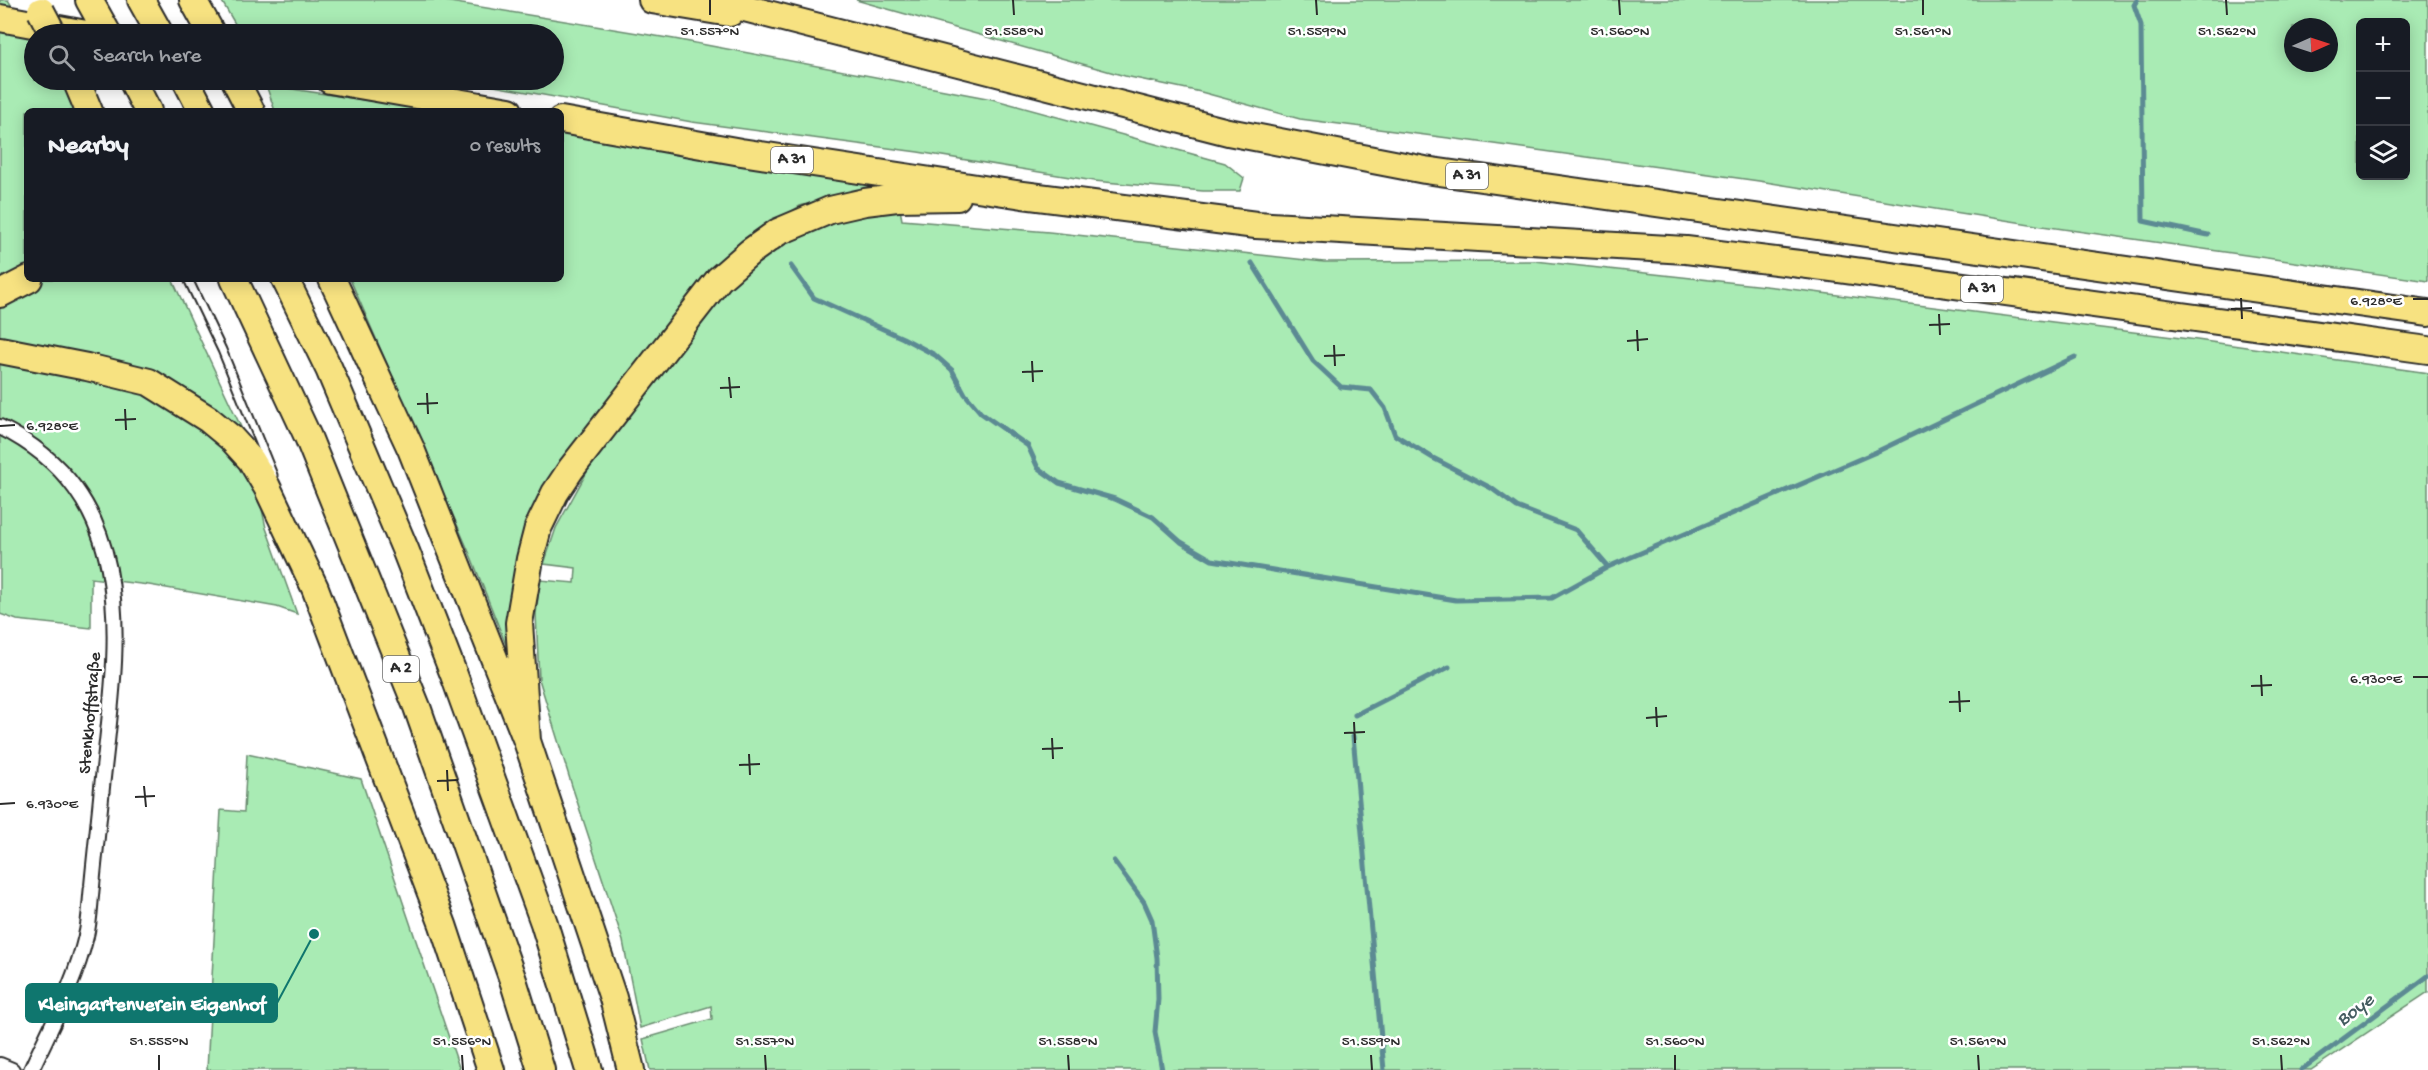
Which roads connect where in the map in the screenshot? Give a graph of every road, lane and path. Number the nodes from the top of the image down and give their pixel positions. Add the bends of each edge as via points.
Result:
1 (141, 0) edge
2 (193, 0) edge
3 (652, 0) edge
4 (713, 0) edge
5 (38, 5) edge
6 (0, 18) edge
7 (96, 22) edge
8 (48, 24) edge
9 (154, 24) edge
10 (206, 24) edge
11 (825, 29) junction
12 (137, 90) edge
13 (191, 90) edge
14 (240, 90) edge
15 (388, 90) edge
16 (146, 108) edge
17 (200, 108) edge
18 (249, 108) edge
19 (492, 108) edge
20 (564, 121) edge
21 (1023, 195) junction
22 (24, 282) edge
23 (189, 282) edge
24 (235, 282) edge
25 (286, 282) edge
26 (333, 282) edge
27 (0, 294) edge
28 (2428, 313) edge
29 (0, 350) edge
30 (2428, 351) edge
31 (0, 427) edge
32 (276, 482) dead end
33 (284, 504) dead end
34 (315, 588) junction
35 (527, 741) junction
36 (0, 1065) edge
37 (12, 1070) edge
38 (31, 1070) edge
39 (491, 1070) edge
40 (541, 1070) edge
41 (589, 1070) edge
42 (631, 1070) edge

1 - 9 highway
2 - 10 highway
3 - 11 highway
4 - 11 highway
5 - 8 highway, bridge
6 - 7 highway
11 - 28 highway, A 31 via 1228,132 1425,170
12 - 16 highway
13 - 17 highway
14 - 18 highway
15 - 19 highway
20 - 21 highway, A 31
21 - 30 highway, A 31 via 1256,225 1686,250
21 - 35 highway via 897,198 830,210 778,232 719,279 571,469 538,528 519,623
22 - 27 highway
23 - 32 lane
24 - 40 highway, A 2 via 308,437 417,707
25 - 41 highway, A 2 via 329,369 454,675 544,924
26 - 35 highway via 411,449
29 - 34 highway via 149,382 208,419 251,460
31 - 38 street, Stenkhoffstraße via 48,460 80,496 102,540 115,616 87,934 73,978
33 - 34 lane
34 - 39 highway via 443,925
35 - 42 highway via 614,998
36 - 37 street

